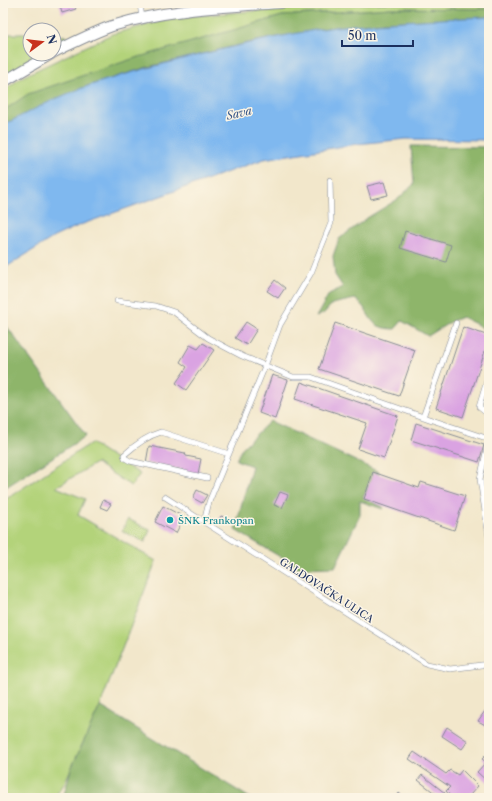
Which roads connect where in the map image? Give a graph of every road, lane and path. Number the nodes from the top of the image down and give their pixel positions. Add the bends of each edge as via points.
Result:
1 (140, 3) edge
2 (281, 3) edge
3 (239, 4) edge
4 (142, 19) junction
5 (62, 48) edge
6 (37, 62) edge
7 (3, 82) edge
8 (330, 180) dead end
9 (117, 301) dead end
10 (456, 323) dead end
11 (265, 366) junction
12 (489, 374) edge
13 (489, 415) edge
14 (423, 417) junction
15 (489, 439) edge
16 (229, 454) junction
17 (207, 478) dead end
18 (165, 497) dead end
19 (204, 522) junction
20 (489, 537) edge
21 (489, 664) edge

1 - 4 lane
2 - 3 street
3 - 4 street
4 - 5 street via 112,26
6 - 7 street
8 - 11 lane via 331,223 311,273 280,325
9 - 11 lane via 156,306 174,312 208,338
10 - 14 lane
11 - 14 lane via 293,377 311,377
11 - 16 lane
12 - 13 lane via 479,407
14 - 15 lane
15 - 20 lane via 480,479
16 - 17 lane via 161,432 133,446 124,455 130,461
16 - 19 lane via 209,502
18 - 19 lane, GALDOVAČKA ULICA
19 - 21 lane, GALDOVAČKA ULICA via 427,664 450,669

